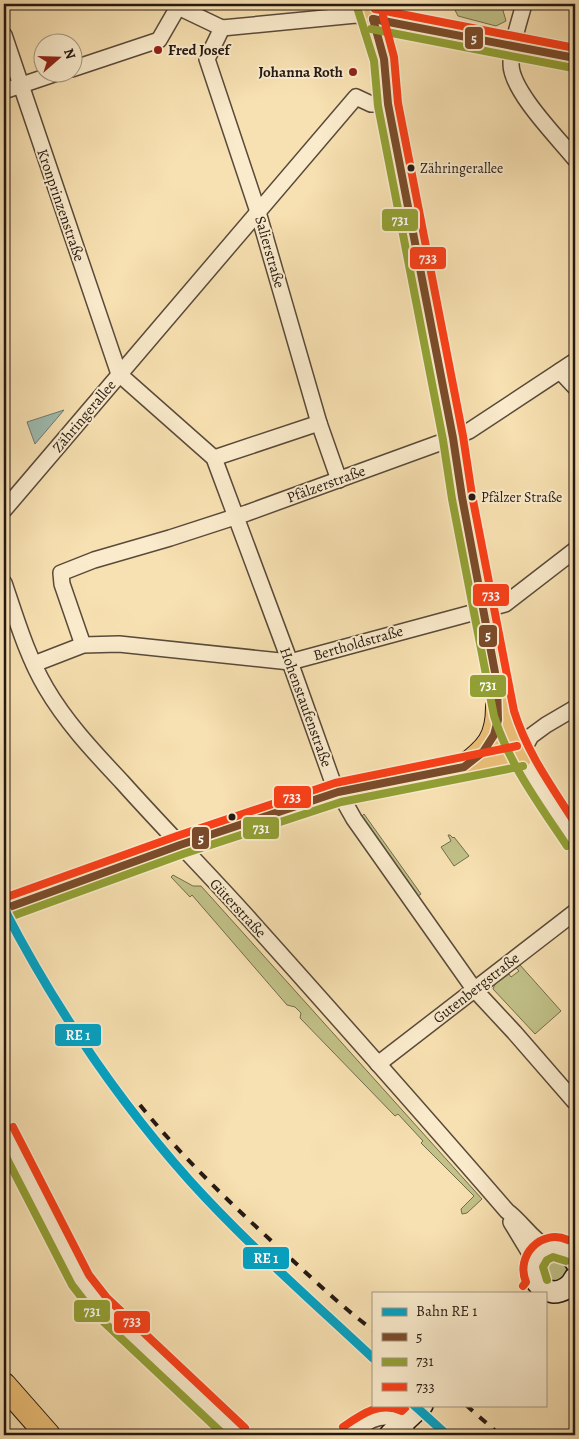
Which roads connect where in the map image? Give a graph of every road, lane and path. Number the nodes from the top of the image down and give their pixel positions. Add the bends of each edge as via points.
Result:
1 (524, 4) edge
2 (177, 6) edge
3 (370, 11) edge
4 (222, 28) junction
5 (4, 36) edge
6 (514, 46) junction
7 (575, 58) edge
8 (82, 65) edge
9 (32, 82) edge
10 (20, 86) junction
11 (4, 91) edge
12 (379, 104) junction
13 (575, 159) edge
14 (258, 212) junction
15 (575, 361) edge
16 (560, 371) junction
17 (119, 374) junction
18 (575, 387) edge
19 (320, 423) junction
20 (453, 438) junction
21 (214, 458) junction
22 (339, 480) junction
23 (4, 510) edge
24 (235, 516) junction
25 (575, 550) edge
26 (4, 583) edge
27 (483, 610) junction
28 (83, 646) junction
29 (290, 662) junction
30 (34, 664) junction
31 (497, 683) junction
32 (575, 708) edge
33 (520, 756) junction
34 (464, 767) junction
35 (338, 792) junction
36 (568, 816) edge
37 (575, 841) edge
38 (169, 849) junction
39 (4, 909) edge
40 (575, 912) edge
41 (474, 989) junction
42 (378, 1064) junction
43 (575, 1102) edge
44 (4, 1132) edge
45 (573, 1253) edge
46 (541, 1254) junction
47 (573, 1287) edge
48 (534, 1288) edge
49 (4, 1385) edge
50 (421, 1406) edge
51 (400, 1431) edge
52 (48, 1435) edge
53 (238, 1435) edge
54 (348, 1435) edge

1 - 6 street
2 - 4 street
2 - 8 street via 158,40
3 - 4 street
3 - 6 main road
3 - 12 main road via 384,59
4 - 14 street, Salierstraße via 207,59
5 - 10 street, Kronprinzenstraße
6 - 7 main road
6 - 13 street via 511,64 519,87
9 - 10 street
10 - 11 street
10 - 17 street, Kronprinzenstraße
12 - 14 street, Zähringerallee via 356,97
12 - 20 main road
14 - 17 street, Zähringerallee
14 - 19 street, Salierstraße
15 - 16 street, Pfälzerstraße
16 - 18 street
16 - 20 street, Pfälzerstraße via 469,431
17 - 21 street, Hohenstaufenstraße
17 - 23 street, Zähringerallee
19 - 21 street
19 - 22 street, Salierstraße
20 - 22 street, Pfälzerstraße
20 - 27 main road
21 - 24 street, Hohenstaufenstraße
22 - 24 street, Pfälzerstraße
24 - 28 street, Pfälzerstraße via 61,573
24 - 29 street, Hohenstaufenstraße
25 - 27 street, Bertholdstraße via 509,602
26 - 30 street, Güterstraße
27 - 29 street, Bertholdstraße
27 - 31 main road
28 - 29 street, Bertholdstraße via 119,644
28 - 30 street, Bertholdstraße
29 - 35 street, Hohenstaufenstraße
30 - 38 street, Güterstraße via 68,721
31 - 33 main road via 508,730
31 - 34 main road via 498,720 494,736 483,752
32 - 33 street via 531,736
33 - 34 main road
33 - 36 main road
34 - 35 main road
35 - 38 main road
35 - 41 street, Hohenstaufenstraße
36 - 37 main road
38 - 39 main road
38 - 42 street, Güterstraße via 248,918
40 - 41 street, Gutenbergstraße
41 - 42 street, Gutenbergstraße
41 - 43 street, Hohenstaufenstraße
42 - 46 street, Güterstraße via 507,1212 514,1228
44 - 53 street via 81,1280 95,1299
45 - 46 main road via 559,1247
46 - 48 main road via 533,1273
47 - 48 main road via 551,1291
49 - 52 main road
50 - 51 main road
51 - 54 street via 396,1418 381,1416

